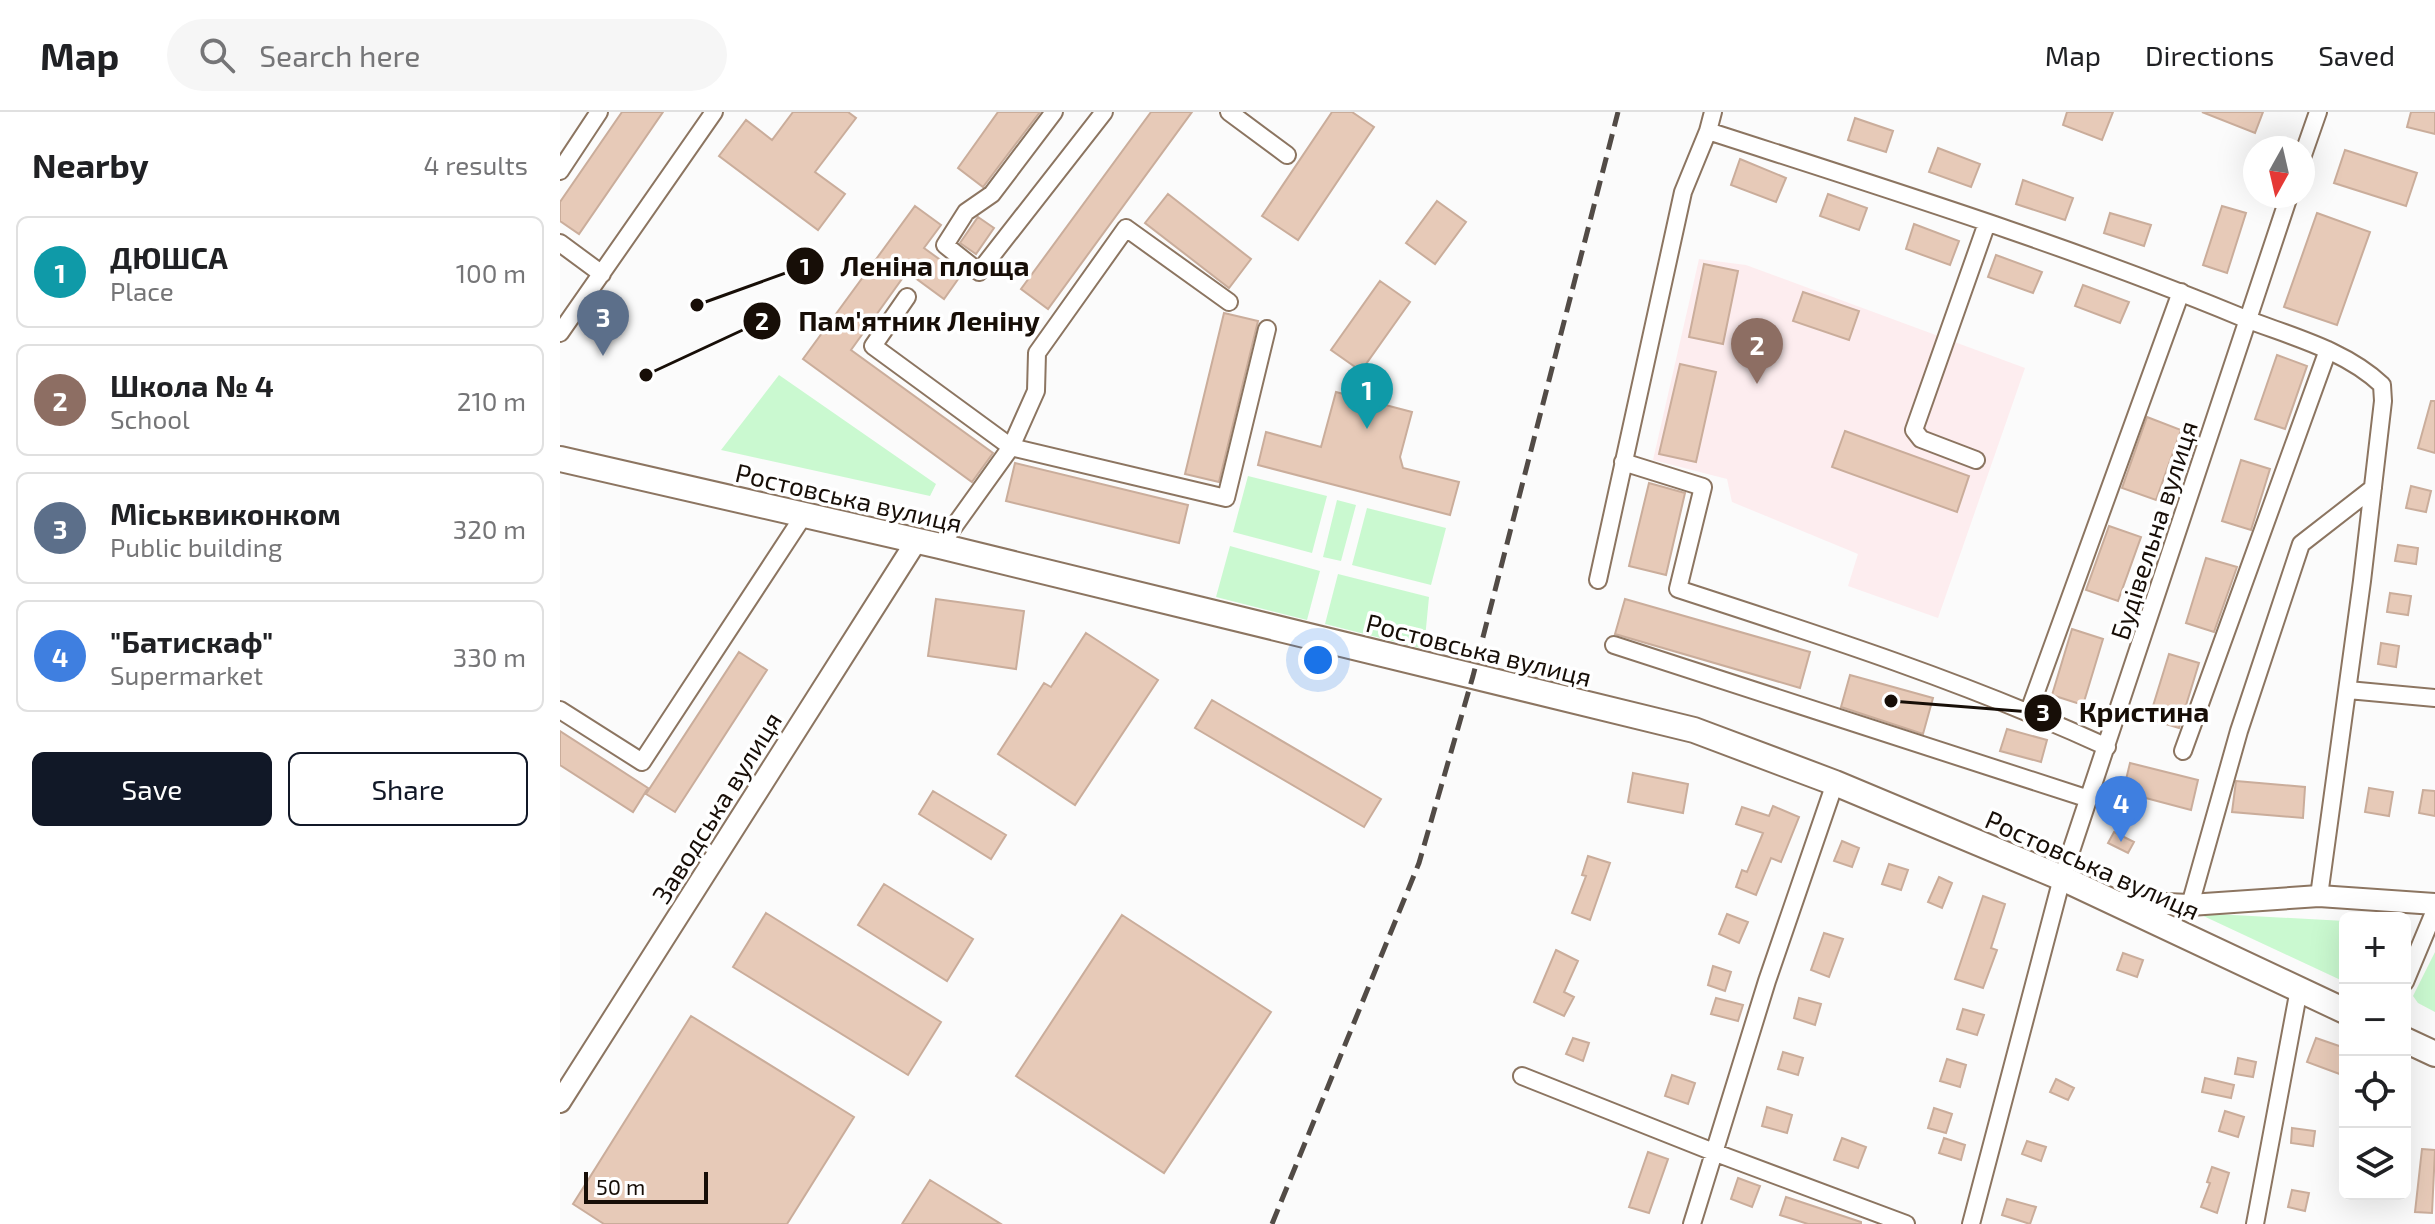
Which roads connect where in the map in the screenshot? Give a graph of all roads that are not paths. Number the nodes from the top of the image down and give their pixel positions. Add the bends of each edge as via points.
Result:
1 (599, 112) edge
2 (714, 112) edge
3 (1054, 112) edge
4 (1104, 112) edge
5 (1229, 112) edge
6 (1713, 112) edge
7 (2318, 112) edge
8 (1708, 131) junction
9 (2310, 136) edge
10 (1287, 155) dead end
11 (560, 171) edge
12 (2285, 208) edge
13 (1987, 223) junction
14 (560, 243) edge
15 (602, 274) junction
16 (2181, 292) junction
17 (907, 297) dead end
18 (1229, 302) dead end
19 (2247, 319) junction
20 (1267, 329) dead end
21 (560, 333) edge
22 (2328, 350) junction
23 (1011, 447) junction
24 (560, 459) edge
25 (1976, 460) dead end
26 (1623, 462) junction
27 (2373, 488) junction
28 (804, 515) junction
29 (928, 543) junction
30 (1598, 580) dead end
31 (1614, 645) dead end
32 (2348, 690) junction
33 (2435, 698) edge
34 (560, 710) edge
35 (2029, 711) junction
36 (2107, 747) junction
37 (2183, 751) dead end
38 (1835, 783) junction
39 (2089, 799) junction
40 (2062, 878) junction
41 (2319, 896) junction
42 (2113, 902) junction
43 (2435, 904) edge
44 (2190, 905) junction
45 (2435, 910) edge
46 (2411, 968) edge
47 (2299, 989) junction
48 (2339, 1008) edge
49 (2411, 1043) edge
50 (2435, 1054) edge
51 (1522, 1076) dead end
52 (560, 1102) edge
53 (1716, 1153) junction
54 (1692, 1224) edge
55 (1906, 1224) edge
56 (1971, 1224) edge
57 (2255, 1224) edge

1 - 11 street
2 - 15 street
3 - 4 street via 992,194 966,212 945,245 979,272
5 - 10 street
6 - 8 street
7 - 9 street
8 - 13 street
8 - 26 street via 1683,192
12 - 19 street, Будівельна вулиця
13 - 16 street
13 - 25 street via 1914,430 1921,439
14 - 15 street
15 - 21 street
16 - 19 street
16 - 35 street
17 - 23 street via 873,346
18 - 23 street via 1126,228 1037,353 1036,391
19 - 22 street
19 - 36 street, Будівельна вулиця
20 - 23 street via 1226,498
22 - 27 street via 2382,385
22 - 37 street
23 - 29 street
24 - 28 highway, Ростовська вулиця
26 - 30 street
26 - 35 street via 1703,487 1678,589
27 - 32 street
27 - 44 street via 2301,544 2235,742
28 - 29 highway, Ростовська вулиця
28 - 34 street via 642,762
29 - 38 highway, Ростовська вулиця via 1694,730
29 - 52 main road, Заводська вулиця
31 - 39 street
32 - 33 street
32 - 41 street
35 - 36 street
36 - 39 street, Будівельна вулиця
38 - 40 highway, Ростовська вулиця
38 - 53 street via 1767,981
39 - 40 street, Будівельна вулиця
40 - 42 highway, Ростовська вулиця
40 - 56 street, Будівельна вулиця
41 - 43 main road
41 - 44 main road
42 - 44 main road
42 - 47 highway, Ростовська вулиця
45 - 46 street
47 - 48 highway, Ростовська вулиця
47 - 57 street
49 - 50 highway
51 - 53 street
53 - 54 street
53 - 55 street

